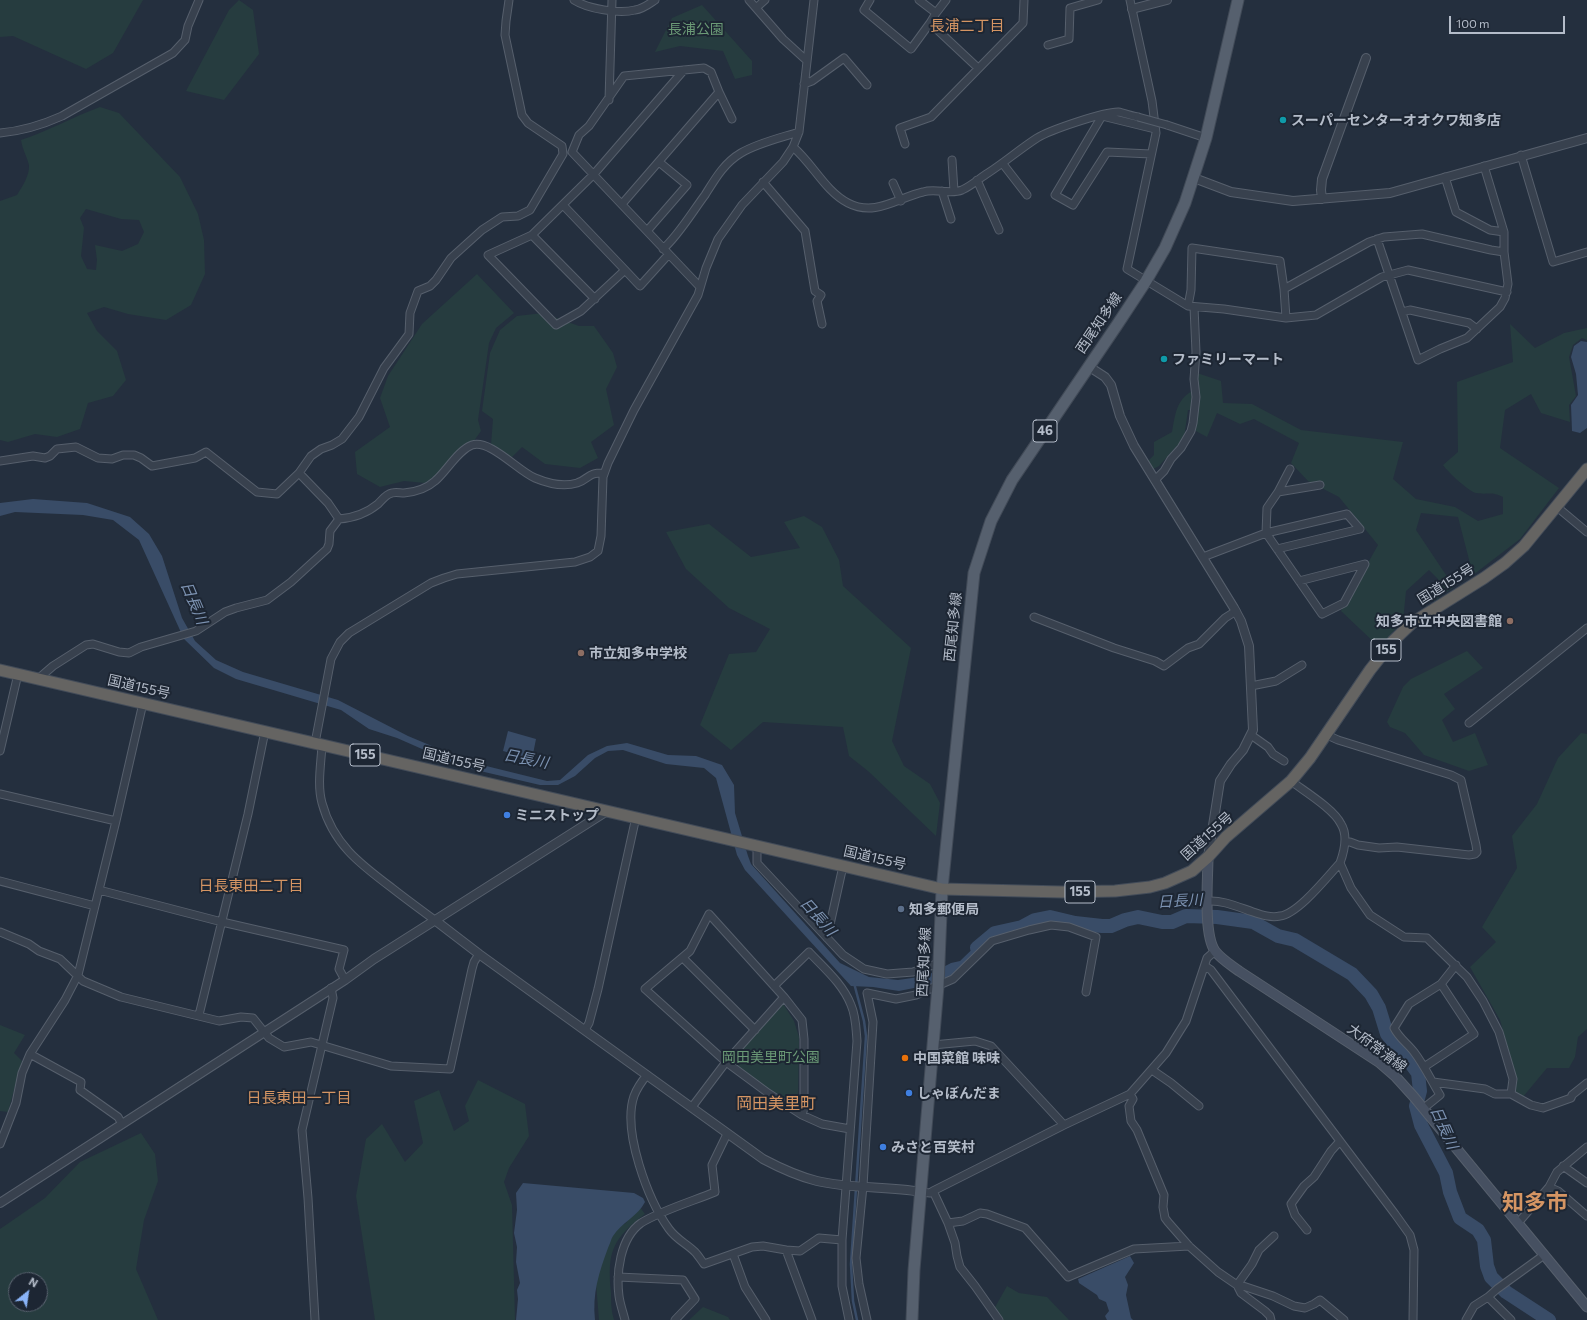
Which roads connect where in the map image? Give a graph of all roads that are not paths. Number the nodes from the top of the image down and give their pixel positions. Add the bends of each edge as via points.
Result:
1 (199, 0) edge
2 (509, 0) edge
3 (574, 0) edge
4 (612, 0) edge
5 (655, 0) edge
6 (749, 0) edge
7 (765, 0) edge
8 (814, 0) edge
9 (870, 0) edge
10 (918, 0) edge
11 (946, 0) edge
12 (1024, 0) edge
13 (1098, 0) edge
14 (1130, 0) edge
15 (1167, 0) edge
16 (1238, 0) edge
17 (756, 8) junction
18 (1132, 9) junction
19 (612, 11) junction
20 (936, 13) junction
21 (930, 23) junction
22 (1048, 45) dead end
23 (1366, 58) dead end
24 (806, 60) junction
25 (978, 68) junction
26 (684, 70) junction
27 (804, 84) junction
28 (867, 85) dead end
29 (719, 92) junction
30 (609, 100) junction
31 (1102, 116) junction
32 (732, 119) dead end
33 (1155, 128) junction
34 (799, 132) junction
35 (0, 133) edge
36 (1206, 138) junction
37 (1587, 138) edge
38 (905, 144) dead end
39 (793, 147) junction
40 (1151, 154) junction
41 (1521, 155) junction
42 (952, 160) dead end
43 (659, 162) junction
44 (1003, 164) junction
45 (1484, 166) junction
46 (594, 174) junction
47 (1445, 177) junction
48 (1194, 178) junction
49 (977, 180) junction
50 (763, 182) junction
51 (893, 183) dead end
52 (942, 191) junction
53 (954, 191) junction
54 (1027, 195) dead end
55 (1322, 199) junction
56 (901, 201) junction
57 (622, 204) junction
58 (563, 205) junction
59 (950, 219) dead end
60 (999, 230) dead end
61 (647, 231) junction
62 (1504, 232) junction
63 (532, 235) junction
64 (1377, 239) junction
65 (666, 252) junction
66 (1504, 252) junction
67 (1587, 252) edge
68 (625, 270) junction
69 (1390, 274) junction
70 (1146, 281) junction
71 (700, 288) junction
72 (1284, 289) junction
73 (1507, 292) junction
74 (595, 299) junction
75 (1191, 306) junction
76 (1402, 312) junction
77 (1286, 318) junction
78 (822, 324) dead end
79 (1477, 329) junction
80 (1088, 366) junction
81 (0, 461) edge
82 (1290, 469) dead end
83 (1587, 469) edge
84 (299, 473) junction
85 (604, 473) junction
86 (1155, 480) junction
87 (1320, 485) dead end
88 (1278, 492) junction
89 (1556, 507) junction
90 (339, 519) junction
91 (1587, 532) edge
92 (1266, 533) junction
93 (1277, 549) junction
94 (1203, 557) junction
95 (1299, 581) junction
96 (1236, 611) junction
97 (1034, 617) dead end
98 (1587, 628) edge
99 (1302, 665) dead end
100 (0, 670) edge
101 (18, 674) junction
102 (38, 679) junction
103 (1251, 686) junction
104 (143, 703) junction
105 (1469, 723) dead end
106 (265, 731) junction
107 (1251, 735) junction
108 (1327, 735) junction
109 (319, 744) junction
110 (0, 750) edge
111 (1284, 761) dead end
112 (1291, 781) junction
113 (0, 794) edge
114 (607, 811) junction
115 (636, 817) junction
116 (116, 821) junction
117 (1345, 842) junction
118 (757, 846) junction
119 (1208, 857) junction
120 (1340, 863) junction
121 (843, 866) junction
122 (0, 881) edge
123 (942, 889) junction
124 (99, 890) junction
125 (1208, 901) junction
126 (95, 906) junction
127 (436, 921) junction
128 (222, 922) junction
129 (0, 932) edge
130 (827, 938) junction
131 (1215, 951) junction
132 (479, 954) junction
133 (683, 958) junction
134 (939, 963) junction
135 (1456, 965) junction
136 (1205, 966) junction
137 (78, 975) junction
138 (345, 980) junction
139 (1440, 984) junction
140 (774, 986) junction
141 (938, 986) junction
142 (331, 988) junction
143 (1086, 992) dead end
144 (784, 996) junction
145 (199, 1015) junction
146 (585, 1030) junction
147 (756, 1030) junction
148 (265, 1031) junction
149 (322, 1044) junction
150 (933, 1045) junction
151 (30, 1054) junction
152 (726, 1062) junction
153 (1424, 1067) junction
154 (1152, 1070) junction
155 (647, 1075) junction
156 (1432, 1082) junction
157 (1587, 1083) edge
158 (1130, 1094) junction
159 (1511, 1094) junction
160 (1419, 1103) junction
161 (1199, 1106) dead end
162 (692, 1107) junction
163 (802, 1115) junction
164 (122, 1124) junction
165 (1064, 1125) junction
166 (850, 1129) junction
167 (727, 1134) junction
168 (1340, 1141) junction
169 (0, 1144) edge
170 (1587, 1147) edge
171 (1563, 1166) junction
172 (1587, 1183) edge
173 (848, 1185) junction
174 (861, 1186) junction
175 (1548, 1187) junction
176 (933, 1191) junction
177 (921, 1192) junction
178 (0, 1203) edge
179 (660, 1215) junction
180 (1587, 1216) edge
181 (948, 1222) junction
182 (1518, 1223) junction
183 (1307, 1230) dead end
184 (1274, 1236) dead end
185 (842, 1240) junction
186 (1189, 1246) junction
187 (786, 1250) junction
188 (733, 1254) junction
189 (1544, 1255) junction
190 (618, 1277) junction
191 (1238, 1286) junction
192 (1488, 1297) junction
193 (1587, 1307) edge
194 (315, 1320) edge
195 (625, 1320) edge
196 (675, 1320) edge
197 (766, 1320) edge
198 (812, 1320) edge
199 (849, 1320) edge
200 (867, 1320) edge
201 (912, 1320) edge
202 (999, 1320) edge
203 (1270, 1320) edge
204 (1344, 1320) edge
205 (1413, 1320) edge
206 (1467, 1320) edge
207 (1511, 1320) edge

1 - 35 street via 185,40 172,53 62,116 44,124
2 - 84 street via 505,35 522,115 528,123 562,146 563,154 530,210 518,216 502,217 478,233 451,258 430,286 418,291 410,313 409,334 384,368 359,417 342,438 311,456
3 - 19 street via 580,4
4 - 19 street
5 - 19 street via 636,10
6 - 17 street
7 - 17 street
8 - 24 street
9 - 21 street via 864,10 911,49
10 - 20 street
11 - 20 street
12 - 25 street via 1023,23
13 - 22 street via 1070,8 1069,39
14 - 18 street
15 - 18 street
16 - 36 main road, 西尾知多線 / 46
17 - 24 street via 783,39
18 - 33 street via 1152,101
19 - 30 street
20 - 21 street
21 - 25 street
23 - 55 street via 1322,179
24 - 27 street
25 - 38 street via 931,116 900,128
26 - 29 street via 704,68 711,72
26 - 30 street via 624,76
26 - 46 street
27 - 28 street via 844,58
27 - 34 street
29 - 32 street
29 - 43 street
30 - 46 street via 579,135 572,152
31 - 33 street
31 - 36 street, bridge via 1117,112
31 - 40 street via 1055,195 1073,205 1106,152
31 - 44 street via 1051,130
33 - 40 street
34 - 39 street
34 - 65 street via 733,158 720,170
36 - 48 main road, 西尾知多線 / 46
37 - 41 street
39 - 50 street via 784,162
39 - 56 street via 830,189 856,207 872,209
40 - 70 street via 1127,269
41 - 45 street
41 - 67 street via 1553,262
42 - 53 street
43 - 57 street
43 - 61 street via 687,185
44 - 49 street
44 - 54 street
45 - 47 street
45 - 62 street
46 - 57 street
46 - 58 street
47 - 55 street via 1390,192
47 - 62 street via 1456,212 1490,230
48 - 55 street via 1231,192 1293,201
48 - 70 main road, 西尾知多線 / 46 via 1165,248
49 - 53 street via 964,189
49 - 60 street
50 - 71 street via 742,205 718,239
50 - 78 street via 806,231 815,290 820,295 817,301
51 - 56 street
52 - 53 street
52 - 56 street via 924,191
52 - 59 street
57 - 61 street
58 - 63 street
58 - 68 street
61 - 65 street
62 - 66 street
63 - 74 street
63 - 74 street via 488,255 556,325 581,311
64 - 66 street via 1422,234
64 - 69 street
64 - 72 street
65 - 68 street via 640,286
65 - 71 street
66 - 73 street
68 - 74 street
69 - 73 street via 1408,270
69 - 76 street
69 - 77 street via 1316,315
70 - 75 street
70 - 80 main road, 西尾知多線 / 46
71 - 85 street via 634,410
72 - 75 street via 1280,262 1192,248
72 - 77 street
73 - 79 street via 1500,307
75 - 77 street
75 - 86 street via 1196,352 1193,423 1181,448
76 - 79 street via 1410,310 1469,323
76 - 79 street via 1418,360 1466,338
80 - 86 street via 1111,384 1126,430
80 - 123 main road, 西尾知多線 / 46 via 1012,480 991,521 974,573
81 - 84 street via 33,456 45,458 57,449 76,446 98,458 112,459 134,455 152,466 195,458 206,452 257,492 273,495 278,494
82 - 88 street
83 - 89 highway, 国道155号 / 155
84 - 90 street via 328,503
85 - 90 street via 590,474 569,485 545,482 523,472 490,448 472,445 424,489 392,493 362,514
85 - 109 street via 600,546 595,555 584,561 457,574 444,578 363,624 340,642 331,659
86 - 94 street
87 - 88 street
88 - 92 street via 1267,508
89 - 91 street
89 - 108 highway, 国道155号 / 155 via 1524,546 1505,563 1412,623 1393,641 1370,670
90 - 102 street via 330,531 327,549 303,573 267,600 225,612 196,631 141,646 129,653 98,645 86,645
92 - 93 street
92 - 93 street via 1347,514 1360,529
92 - 94 street
93 - 95 street
94 - 96 street
95 - 95 street via 1322,614 1344,603 1365,564
96 - 97 street via 1225,618 1199,644 1188,648 1164,666
96 - 103 street via 1249,646
98 - 105 street
99 - 103 street via 1276,681
100 - 101 highway, 国道155号 / 155
101 - 102 highway, 国道155号 / 155
101 - 110 street
102 - 104 highway, 国道155号 / 155
103 - 107 street
104 - 106 highway, 国道155号 / 155
104 - 116 street
106 - 109 highway, 国道155号 / 155
106 - 128 street
107 - 111 street
107 - 119 street via 1220,781
108 - 112 highway, 国道155号 / 155
108 - 117 street via 1461,780 1477,852 1469,856 1396,847 1379,848
109 - 114 highway, 国道155号 / 155
109 - 127 street via 322,802 336,837 364,867
112 - 117 street via 1337,818 1344,830
112 - 119 highway, 国道155号 / 155 via 1226,837
113 - 116 street
114 - 115 highway, 国道155号 / 155
114 - 127 street
115 - 118 highway, 国道155号 / 155
115 - 146 street via 598,989
116 - 124 street
117 - 120 street
118 - 121 highway, 国道155号 / 155
118 - 130 street via 757,863
119 - 123 highway, 国道155号 / 155 via 1192,871 1179,877 1165,883 1134,889 1062,892
119 - 125 main road
120 - 125 street via 1297,908 1279,917
120 - 135 street via 1351,888 1370,914 1404,937 1427,938
121 - 123 highway, 国道155号 / 155
121 - 130 street
122 - 126 street
123 - 134 main road, 西尾知多線 / 46
124 - 126 street
124 - 128 street
125 - 131 main road via 1210,939
126 - 137 street
127 - 132 street
127 - 138 street
128 - 138 street via 344,950 339,969
128 - 145 street
129 - 137 street via 60,959
130 - 134 street via 843,956 864,969 888,974 913,972
131 - 136 street via 1207,958
131 - 160 main road, 大府常滑線 via 1239,970 1380,1064 1395,1076
132 - 146 street
132 - 149 street via 474,962 450,1069 391,1066
133 - 140 street via 710,914
133 - 147 street
133 - 152 street via 646,989
134 - 141 main road, 西尾知多線 / 46
135 - 139 street
135 - 159 street via 1483,1001 1499,1032 1513,1079
136 - 154 street via 1186,1021
136 - 168 street
137 - 145 street via 83,981 121,997
137 - 151 street
138 - 142 street
139 - 153 street via 1409,1004 1394,1028
139 - 153 street via 1474,1034
140 - 144 street
140 - 166 street via 809,952 844,989 856,1021 857,1041
141 - 143 street via 953,979 992,941 1052,925 1069,927 1096,937
141 - 150 main road, 西尾知多線 / 46
141 - 174 street via 916,995 896,999 867,993 873,1022
142 - 148 street
142 - 149 street via 333,998
144 - 147 street
144 - 163 street via 802,1020
145 - 148 street via 219,1021 241,1017 253,1018
146 - 155 street
147 - 152 street
148 - 149 street via 269,1038 284,1046 311,1042
148 - 164 street
149 - 194 street via 302,1130
150 - 165 street via 975,1041 991,1046
150 - 177 main road, 西尾知多線 / 46
151 - 164 street via 81,1082 80,1090 118,1117
151 - 169 street via 22,1073 16,1103
152 - 162 street
152 - 163 street
153 - 156 street
154 - 158 street
154 - 161 street
155 - 162 street
155 - 179 street via 634,1096 632,1134 648,1190
156 - 159 street via 1485,1089 1495,1094
156 - 160 street via 1440,1095
157 - 159 street via 1570,1098 1543,1108 1531,1105
158 - 165 street
158 - 186 street via 1133,1099 1129,1106 1131,1121 1162,1191 1165,1218
160 - 182 main road, 大府常滑線
162 - 167 street
163 - 166 street via 822,1124
164 - 178 street
165 - 176 street
166 - 173 street
167 - 173 street via 763,1159 786,1171 818,1181
167 - 179 street via 712,1165 715,1192
168 - 183 street via 1291,1204 1294,1216
168 - 205 street via 1410,1235 1414,1250
170 - 171 street
171 - 172 street
171 - 175 street
173 - 174 street
173 - 185 street
174 - 177 street
174 - 200 street via 856,1258
175 - 180 street via 1558,1191
175 - 182 street
176 - 177 street
176 - 181 street
177 - 201 main road, 西尾知多線 / 46
179 - 188 street via 682,1244 695,1252 704,1264
179 - 190 street via 641,1224 629,1236 622,1252
181 - 186 street via 988,1214 1025,1228 1068,1277 1134,1249
181 - 202 street via 960,1267
182 - 189 main road, 大府常滑線
184 - 191 street via 1259,1250
185 - 187 street via 819,1238 800,1251
185 - 199 street via 842,1286
186 - 191 street
187 - 188 street via 752,1246
187 - 198 street
188 - 197 street via 745,1287
189 - 192 street
189 - 193 main road, 大府常滑線
190 - 195 street via 619,1297
190 - 196 street via 683,1280 695,1299
191 - 203 street via 1241,1293 1265,1310
191 - 204 street via 1305,1308 1320,1300
192 - 206 street via 1474,1306
192 - 207 street

